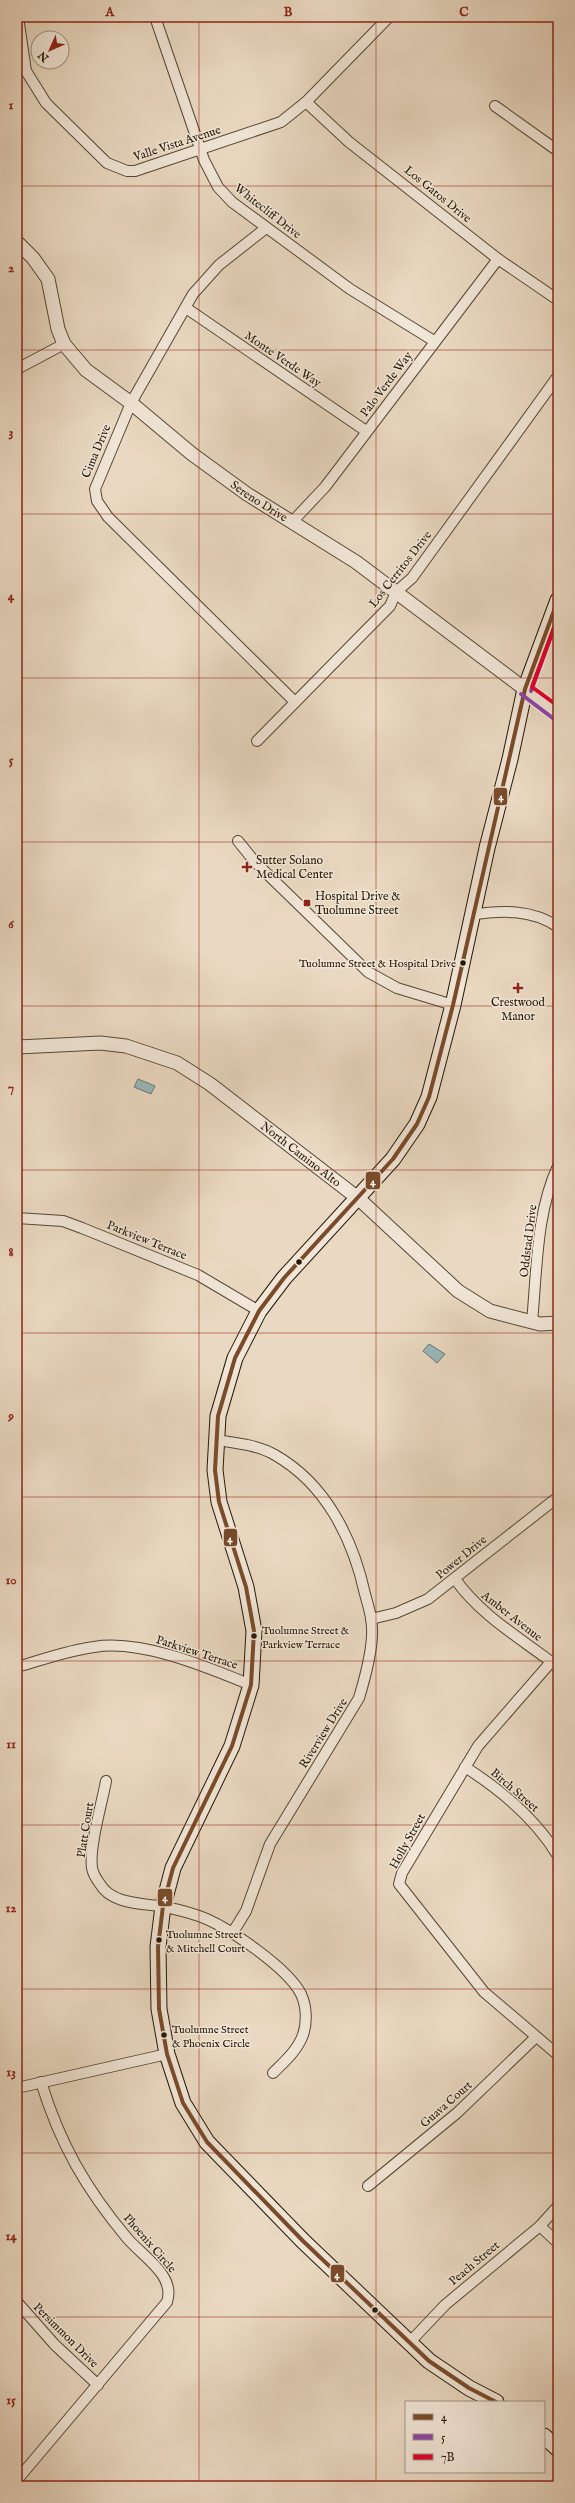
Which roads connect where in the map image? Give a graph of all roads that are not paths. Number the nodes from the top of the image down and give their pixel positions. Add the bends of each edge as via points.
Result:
1 (18, 17) edge
2 (155, 17) edge
3 (389, 17) edge
4 (306, 102) junction
5 (495, 106) dead end
6 (200, 150) junction
7 (558, 151) edge
8 (266, 228) junction
9 (17, 242) edge
10 (498, 259) junction
11 (558, 300) edge
12 (186, 308) junction
13 (434, 341) junction
14 (64, 344) junction
15 (17, 369) edge
16 (558, 376) edge
17 (131, 403) junction
18 (366, 431) junction
19 (292, 522) junction
20 (396, 592) junction
21 (558, 600) edge
22 (525, 689) junction
23 (295, 702) junction
24 (558, 714) edge
25 (257, 741) dead end
26 (238, 841) dead end
27 (472, 915) junction
28 (558, 927) edge
29 (453, 1005) junction
30 (18, 1047) dead end
31 (558, 1166) edge
32 (359, 1199) junction
33 (17, 1218) edge
34 (259, 1310) junction
35 (532, 1322) junction
36 (558, 1323) edge
37 (216, 1440) junction
38 (558, 1497) edge
39 (455, 1579) junction
40 (371, 1619) junction
41 (555, 1665) edge
42 (17, 1667) edge
43 (251, 1685) junction
44 (465, 1767) junction
45 (106, 1781) dead end
46 (558, 1856) edge
47 (163, 1906) junction
48 (233, 1932) junction
49 (536, 2037) junction
50 (167, 2054) junction
51 (558, 2055) edge
52 (273, 2073) dead end
53 (41, 2082) junction
54 (17, 2088) edge
55 (368, 2186) dead end
56 (558, 2206) edge
57 (540, 2226) junction
58 (558, 2243) edge
59 (17, 2302) edge
60 (410, 2342) junction
61 (98, 2385) junction
62 (494, 2401) edge
63 (545, 2437) edge
64 (558, 2449) edge
65 (17, 2480) edge

1 - 6 street, Valle Vista Avenue via 26,71 46,103 106,163 127,171 135,171
2 - 6 street, Whitecliff Drive
3 - 4 street, Valle Vista Avenue
4 - 6 street, Valle Vista Avenue via 281,122
4 - 10 street, Los Gatos Drive via 349,142
5 - 7 street
6 - 8 street, Whitecliff Drive via 218,187 232,202
8 - 12 street, Cima Drive via 206,277
8 - 13 street, Whitecliff Drive via 350,288
9 - 14 street, Sereno Drive via 48,279 58,329
10 - 11 street, Los Gatos Drive
10 - 13 street, Palo Verde Way
12 - 17 street, Cima Drive
12 - 18 street, Monte Verde Way
13 - 18 street, Palo Verde Way
14 - 15 street
14 - 17 street, Sereno Drive via 86,370
16 - 20 street, Los Cerritos Drive via 412,578
17 - 19 street, Sereno Drive via 192,454 247,494
17 - 23 street, Cima Drive via 101,469 95,489 97,501 108,517
18 - 19 street, Palo Verde Way via 325,487
19 - 20 street, Sereno Drive via 356,562
20 - 22 street, Sereno Drive
20 - 23 street, Los Cerritos Drive via 390,606
21 - 22 main road
22 - 24 street, Sereno Drive
22 - 27 main road
23 - 25 street, Los Cerritos Drive
26 - 29 street via 254,862 368,972 397,988
27 - 28 street via 500,910 534,915
27 - 29 main road
29 - 32 main road via 429,1097 417,1124 393,1159
30 - 32 street, North Camino Alto via 100,1043 133,1048 177,1063 210,1084
31 - 35 street, Oddstad Drive via 549,1186 543,1212
32 - 34 main road via 284,1278
32 - 35 street, North Camino Alto via 458,1291 490,1311
33 - 34 street, Parkview Terrace via 50,1219 82,1228 198,1275
34 - 37 main road via 235,1358 218,1416
35 - 36 street, North Camino Alto
37 - 40 street, Riverview Drive via 260,1448 293,1467 313,1487 335,1514 348,1540 363,1584
37 - 43 main road via 215,1470 219,1502 246,1587 254,1631
38 - 39 street, Power Drive
39 - 40 street, Power Drive via 414,1606
39 - 41 street, Amber Avenue via 485,1614
40 - 48 street, Riverview Drive via 370,1652 359,1698 270,1844 246,1911
41 - 44 street, Holly Street via 488,1732
42 - 43 street, Parkview Terrace via 95,1646 144,1648 177,1657
43 - 47 main road via 232,1746 173,1868
44 - 46 street, Birch Street via 528,1818 543,1833
44 - 49 street, Holly Street via 402,1873 399,1884 470,1976
45 - 47 street, Platt Court via 92,1868 101,1886 126,1902
47 - 48 street, Platt Court via 201,1917
47 - 50 main road via 157,1982
48 - 52 street, Platt Court via 293,1982 301,1994 305,2008 306,2023 303,2036 296,2050
49 - 51 street, Holly Street
49 - 55 street, Guava Court via 457,2113
50 - 53 street
50 - 60 main road via 183,2103 207,2142 303,2241
53 - 54 street
53 - 61 street, Phoenix Circle via 56,2128 89,2187 129,2240 158,2268 168,2285 167,2302
56 - 57 street, Peach Street
57 - 58 street
57 - 60 street, Peach Street via 445,2305
59 - 61 street, Persimmon Drive via 55,2345
60 - 62 main road via 451,2377
61 - 65 street, Phoenix Circle
63 - 64 main road

